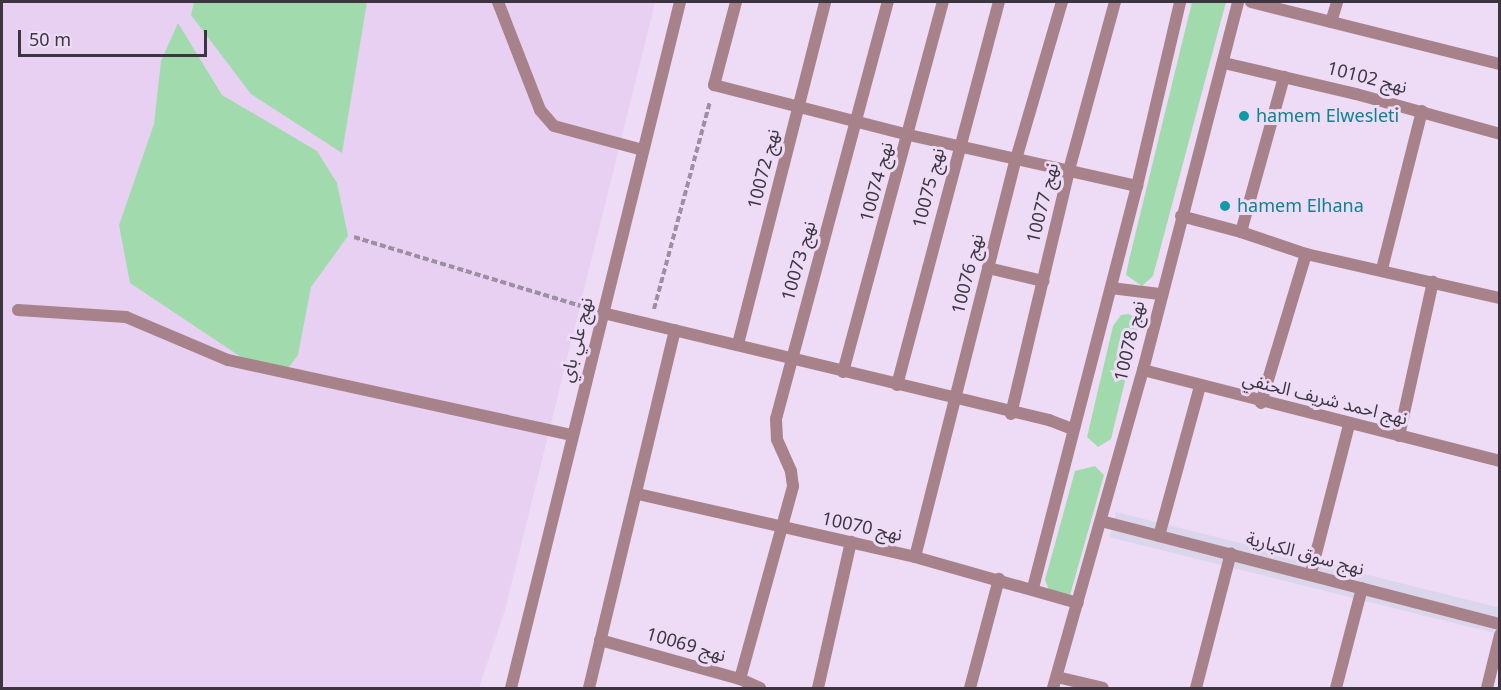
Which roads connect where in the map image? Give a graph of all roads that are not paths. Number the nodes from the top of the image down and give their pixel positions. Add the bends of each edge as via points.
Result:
1 (498, 2) edge
2 (680, 2) edge
3 (736, 2) edge
4 (825, 2) edge
5 (888, 2) edge
6 (943, 2) edge
7 (999, 2) edge
8 (1062, 2) edge
9 (1115, 2) edge
10 (1180, 2) edge
11 (1239, 2) edge
12 (1251, 2) edge
13 (1336, 2) edge
14 (1331, 22) junction
15 (1224, 63) junction
16 (1500, 64) edge
17 (1284, 77) junction
18 (798, 107) junction
19 (1422, 111) junction
20 (858, 121) junction
21 (1500, 134) edge
22 (909, 135) junction
23 (959, 146) junction
24 (643, 150) junction
25 (1016, 159) junction
26 (1069, 170) junction
27 (1137, 186) junction
28 (1181, 216) junction
29 (1241, 232) junction
30 (1306, 254) junction
31 (988, 268) junction
32 (1382, 269) junction
33 (1043, 281) junction
34 (1433, 282) junction
35 (1111, 288) junction
36 (1160, 294) junction
37 (1500, 298) edge
38 (18, 310) dead end
39 (603, 313) junction
40 (675, 330) junction
41 (738, 345) junction
42 (790, 359) junction
43 (1143, 370) junction
44 (843, 372) junction
45 (897, 385) junction
46 (1200, 386) junction
47 (954, 399) junction
48 (1261, 403) junction
49 (1011, 414) junction
50 (1349, 425) junction
51 (1073, 429) junction
52 (571, 435) junction
53 (1399, 436) junction
54 (1500, 460) edge
55 (638, 494) junction
56 (1101, 520) junction
57 (779, 528) junction
58 (1159, 536) junction
59 (851, 542) junction
60 (1231, 553) junction
61 (915, 557) junction
62 (1311, 573) junction
63 (999, 579) junction
64 (1033, 588) junction
65 (1362, 588) junction
66 (1077, 603) junction
67 (1500, 624) edge
68 (1500, 635) edge
69 (600, 640) junction
70 (740, 679) junction
71 (1055, 683) edge
72 (511, 688) edge
73 (589, 688) edge
74 (760, 688) edge
75 (818, 688) edge
76 (970, 688) edge
77 (1102, 688) edge
78 (1196, 688) edge
79 (1336, 688) edge
80 (1487, 688) edge

1 - 24 street via 540,110 554,126
2 - 24 street, نهج علي باي
3 - 18 street via 714,85
4 - 18 street, نهج 10072
5 - 20 street, نهج 10073
6 - 22 street, نهج 10074
7 - 23 street, نهج 10075
8 - 25 street, نهج 10076
9 - 26 street, نهج 10077
10 - 27 street
11 - 15 street, نهج 10078
12 - 14 street
13 - 14 street
14 - 16 street
15 - 17 street, نهج 10102
15 - 28 street, نهج 10078
17 - 19 street, نهج 10102
17 - 29 street
18 - 20 street
18 - 41 street, نهج 10072
19 - 21 street, نهج 10102
19 - 32 street
20 - 22 street
20 - 42 street, نهج 10073
22 - 23 street
22 - 44 street, نهج 10074
23 - 25 street
23 - 45 street, نهج 10075
24 - 39 street, نهج علي باي
25 - 26 street
25 - 31 street, نهج 10076
26 - 27 street
26 - 33 street, نهج 10077
27 - 35 street
28 - 29 street
28 - 36 street, نهج 10078
29 - 30 street
30 - 32 street
30 - 48 street
31 - 33 street
31 - 47 street, نهج 10076
32 - 34 street
33 - 49 street, نهج 10077
34 - 37 street
34 - 53 street
35 - 36 street
35 - 51 street
36 - 43 street, نهج 10078
38 - 52 street via 126,317 228,360
39 - 40 street
39 - 52 street, نهج علي باي
40 - 41 street
40 - 55 street
41 - 42 street
42 - 44 street
42 - 57 street, نهج 10073 via 776,419 777,439 793,486
43 - 46 street, نهج احمد شريف الحنفي
43 - 56 street, نهج 10078
44 - 45 street
45 - 47 street
46 - 48 street, نهج احمد شريف الحنفي
46 - 58 street
47 - 49 street
47 - 61 street, نهج 10076
48 - 50 street, نهج احمد شريف الحنفي
49 - 51 street via 1049,420
50 - 53 street, نهج احمد شريف الحنفي
50 - 62 street
51 - 64 street
52 - 72 street, نهج علي باي
53 - 54 street, نهج احمد شريف الحنفي
55 - 57 street, نهج 10070
55 - 69 street
56 - 58 street, نهج سوق الكبارية
56 - 66 street, نهج 10078
57 - 59 street, نهج 10070
57 - 70 street, نهج 10073
58 - 60 street, نهج سوق الكبارية
59 - 61 street, نهج 10070
59 - 75 street
60 - 62 street, نهج سوق الكبارية
60 - 78 street
61 - 63 street, نهج 10070
62 - 65 street, نهج سوق الكبارية
63 - 64 street, نهج 10070
63 - 76 street
64 - 66 street, نهج 10070
65 - 67 street, نهج سوق الكبارية
65 - 79 street
66 - 71 street, نهج 10078
68 - 80 street
69 - 70 street, نهج 10069
69 - 73 street
70 - 74 street, نهج 10069
71 - 77 street

